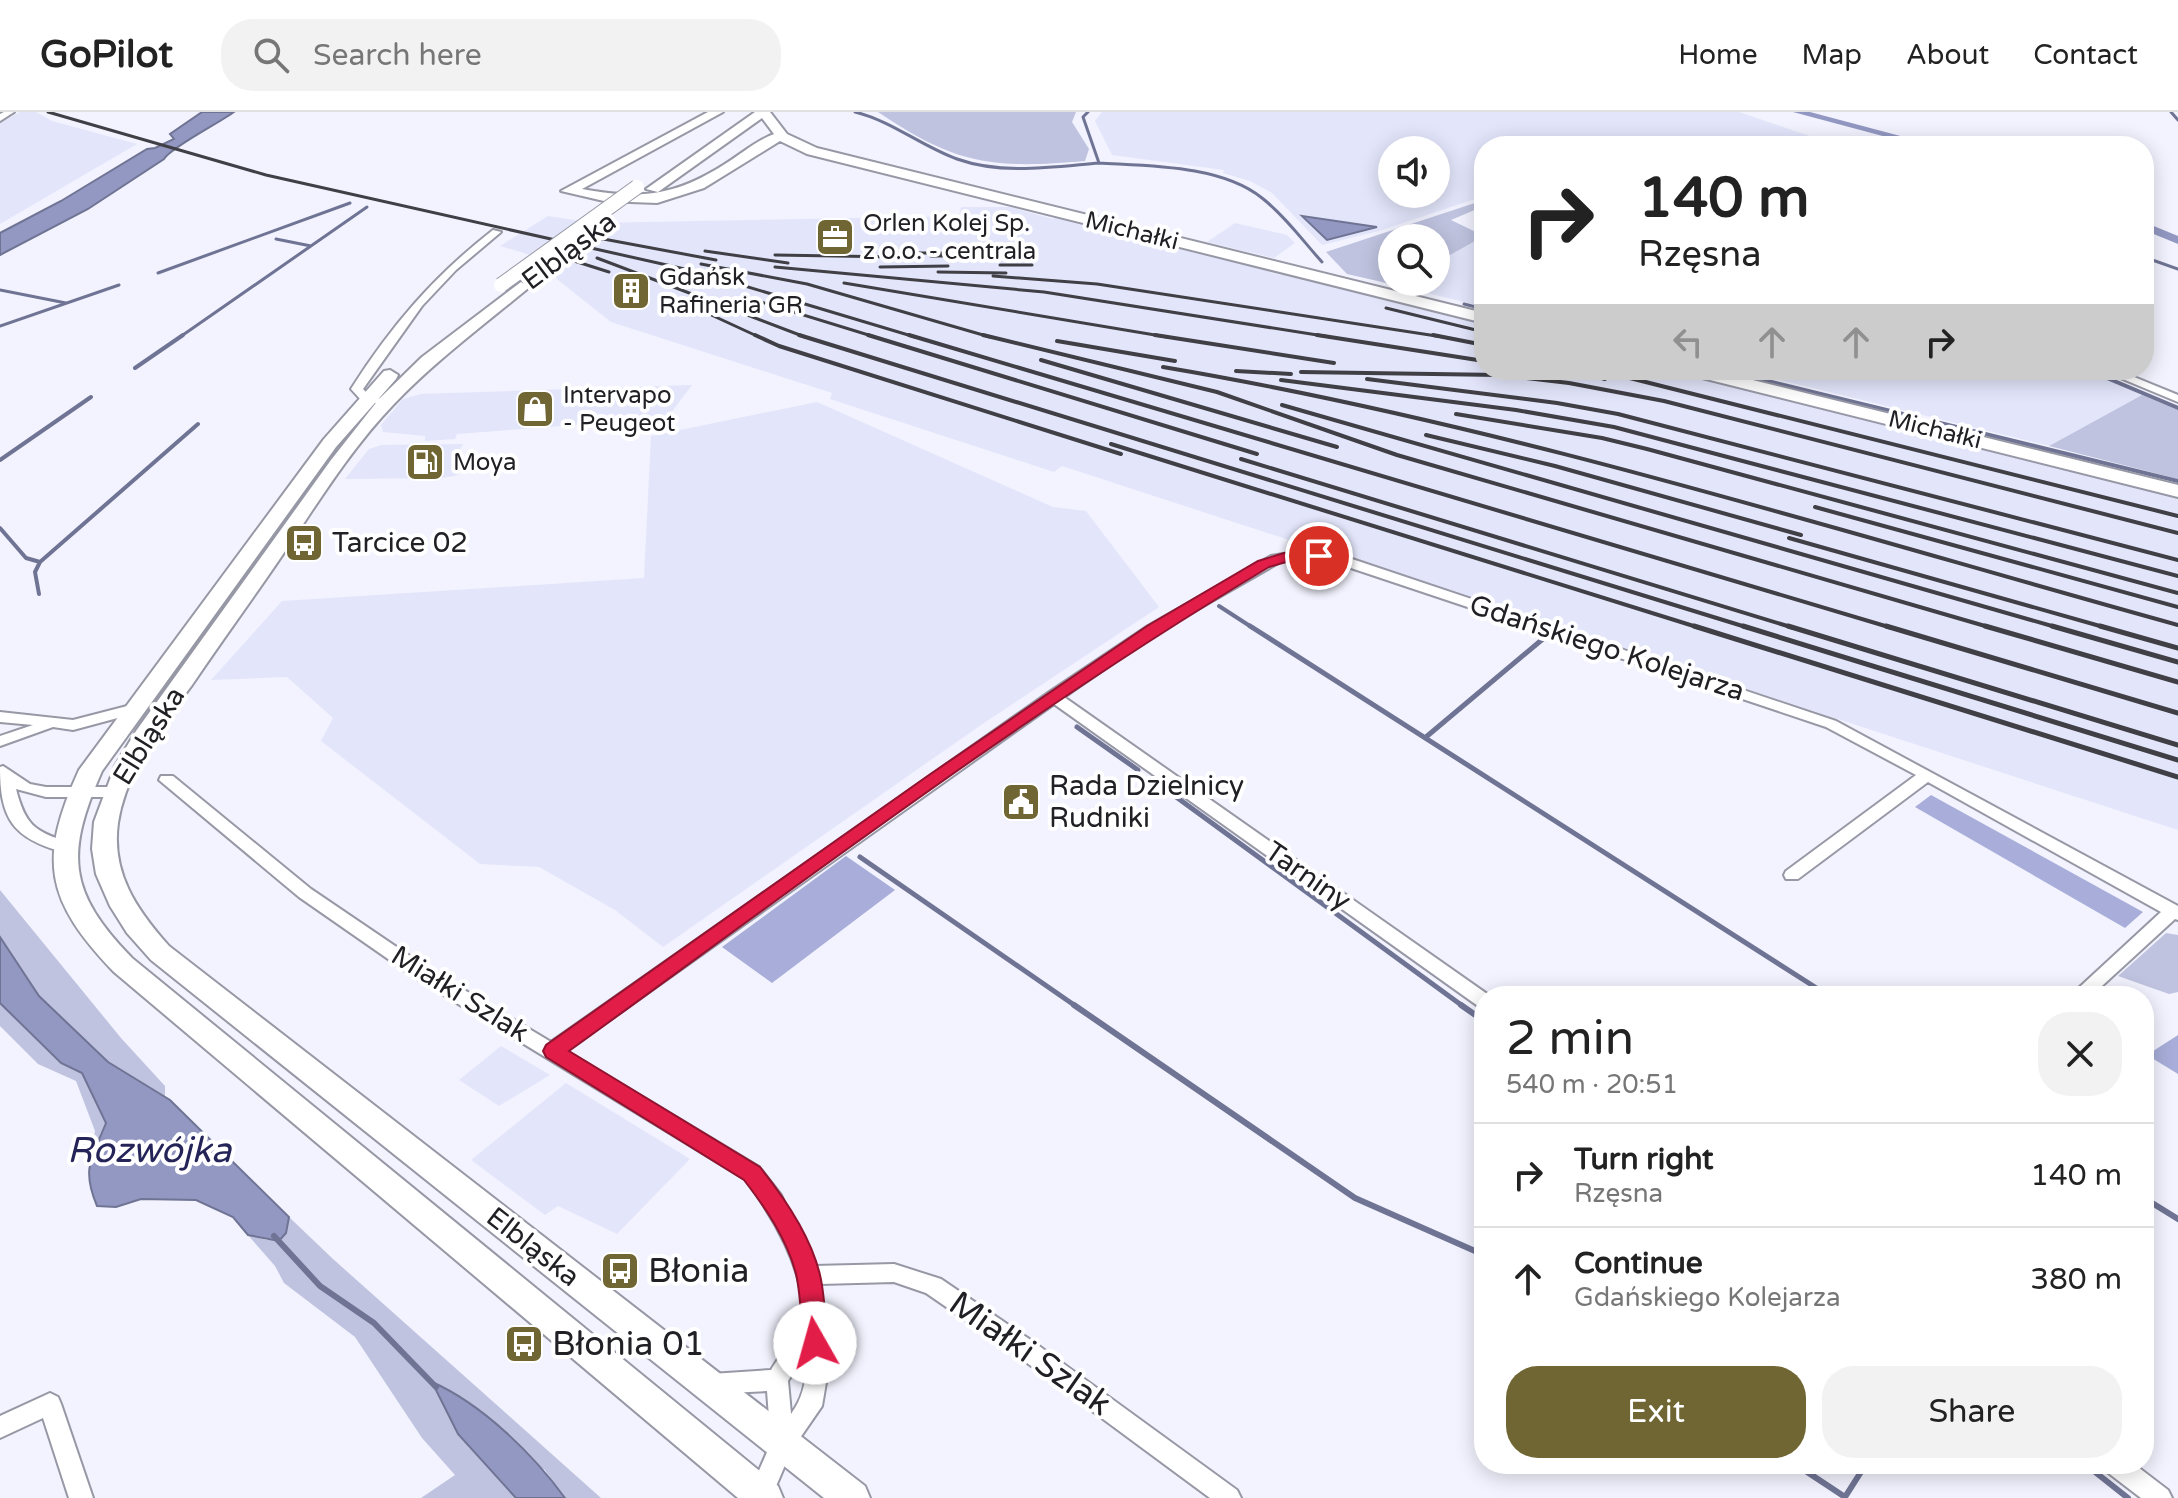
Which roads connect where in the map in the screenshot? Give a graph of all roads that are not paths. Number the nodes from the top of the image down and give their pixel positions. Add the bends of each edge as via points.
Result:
1 (10, 112) edge
2 (717, 112) edge
3 (767, 116) edge
4 (745, 117) edge
5 (0, 118) edge
6 (782, 137) junction
7 (496, 232) dead end
8 (1474, 316) edge
9 (1732, 380) edge
10 (2131, 380) edge
11 (2178, 399) edge
12 (376, 401) junction
13 (2178, 491) edge
14 (1053, 696) junction
15 (135, 709) junction
16 (0, 717) edge
17 (52, 724) junction
18 (0, 741) edge
19 (2, 769) edge
20 (1927, 775) junction
21 (167, 780) dead end
22 (80, 792) junction
23 (114, 792) junction
24 (63, 846) junction
25 (1792, 875) dead end
26 (2175, 913) edge
27 (2091, 986) edge
28 (1474, 994) edge
29 (553, 1051) junction
30 (808, 1275) junction
31 (812, 1321) junction
32 (777, 1380) junction
33 (707, 1384) junction
34 (0, 1427) edge
35 (783, 1443) junction
36 (2128, 1474) edge
37 (762, 1497) edge
38 (81, 1498) edge
39 (852, 1498) edge
40 (1229, 1498) edge
41 (2160, 1498) edge

1 - 5 street
2 - 6 main road, Elbląska via 568,191 639,201 678,196
3 - 4 main road
3 - 6 main road
4 - 12 main road, Elbląska
4 - 12 main road, Elbląska, bridge via 686,149 501,285 407,358
6 - 8 main road, Michałki via 812,151
7 - 12 street, Elbląska via 433,284 392,333 357,389
9 - 13 main road, Michałki
10 - 11 street
12 - 15 main road, Elbląska via 330,443
12 - 23 main road, Elbląska via 144,736
14 - 20 street, Gdańskiego Kolejarza via 1153,629 1276,559 1301,555 1341,560 1763,699 1831,724
14 - 28 street, Tarniny
14 - 29 street
15 - 17 street via 73,725
15 - 22 main road, Elbląska
16 - 17 street
17 - 18 street
19 - 22 street via 25,788
19 - 24 street via 16,821 26,833
20 - 25 street
20 - 26 street, Gdańskiego Kolejarza
21 - 29 street, Miałki Szlak via 305,893 420,972
22 - 23 street
22 - 24 main road, Elbląska
23 - 33 main road, Elbląska via 104,837 111,882 124,912 160,953
24 - 37 main road, Elbląska via 72,901 101,945
26 - 27 street, Gdańskiego Kolejarza
29 - 30 street, Miałki Szlak via 752,1173 774,1201
30 - 31 street, Miałki Szlak
30 - 40 street, Miałki Szlak via 894,1273 933,1286
31 - 32 street
31 - 35 street, Miałki Szlak via 818,1365 811,1406
32 - 33 street
32 - 35 street, Miałki Szlak
33 - 35 main road, Elbląska
34 - 38 street via 50,1404
35 - 37 street, Miałki Szlak
35 - 39 main road, Elbląska
36 - 41 street

